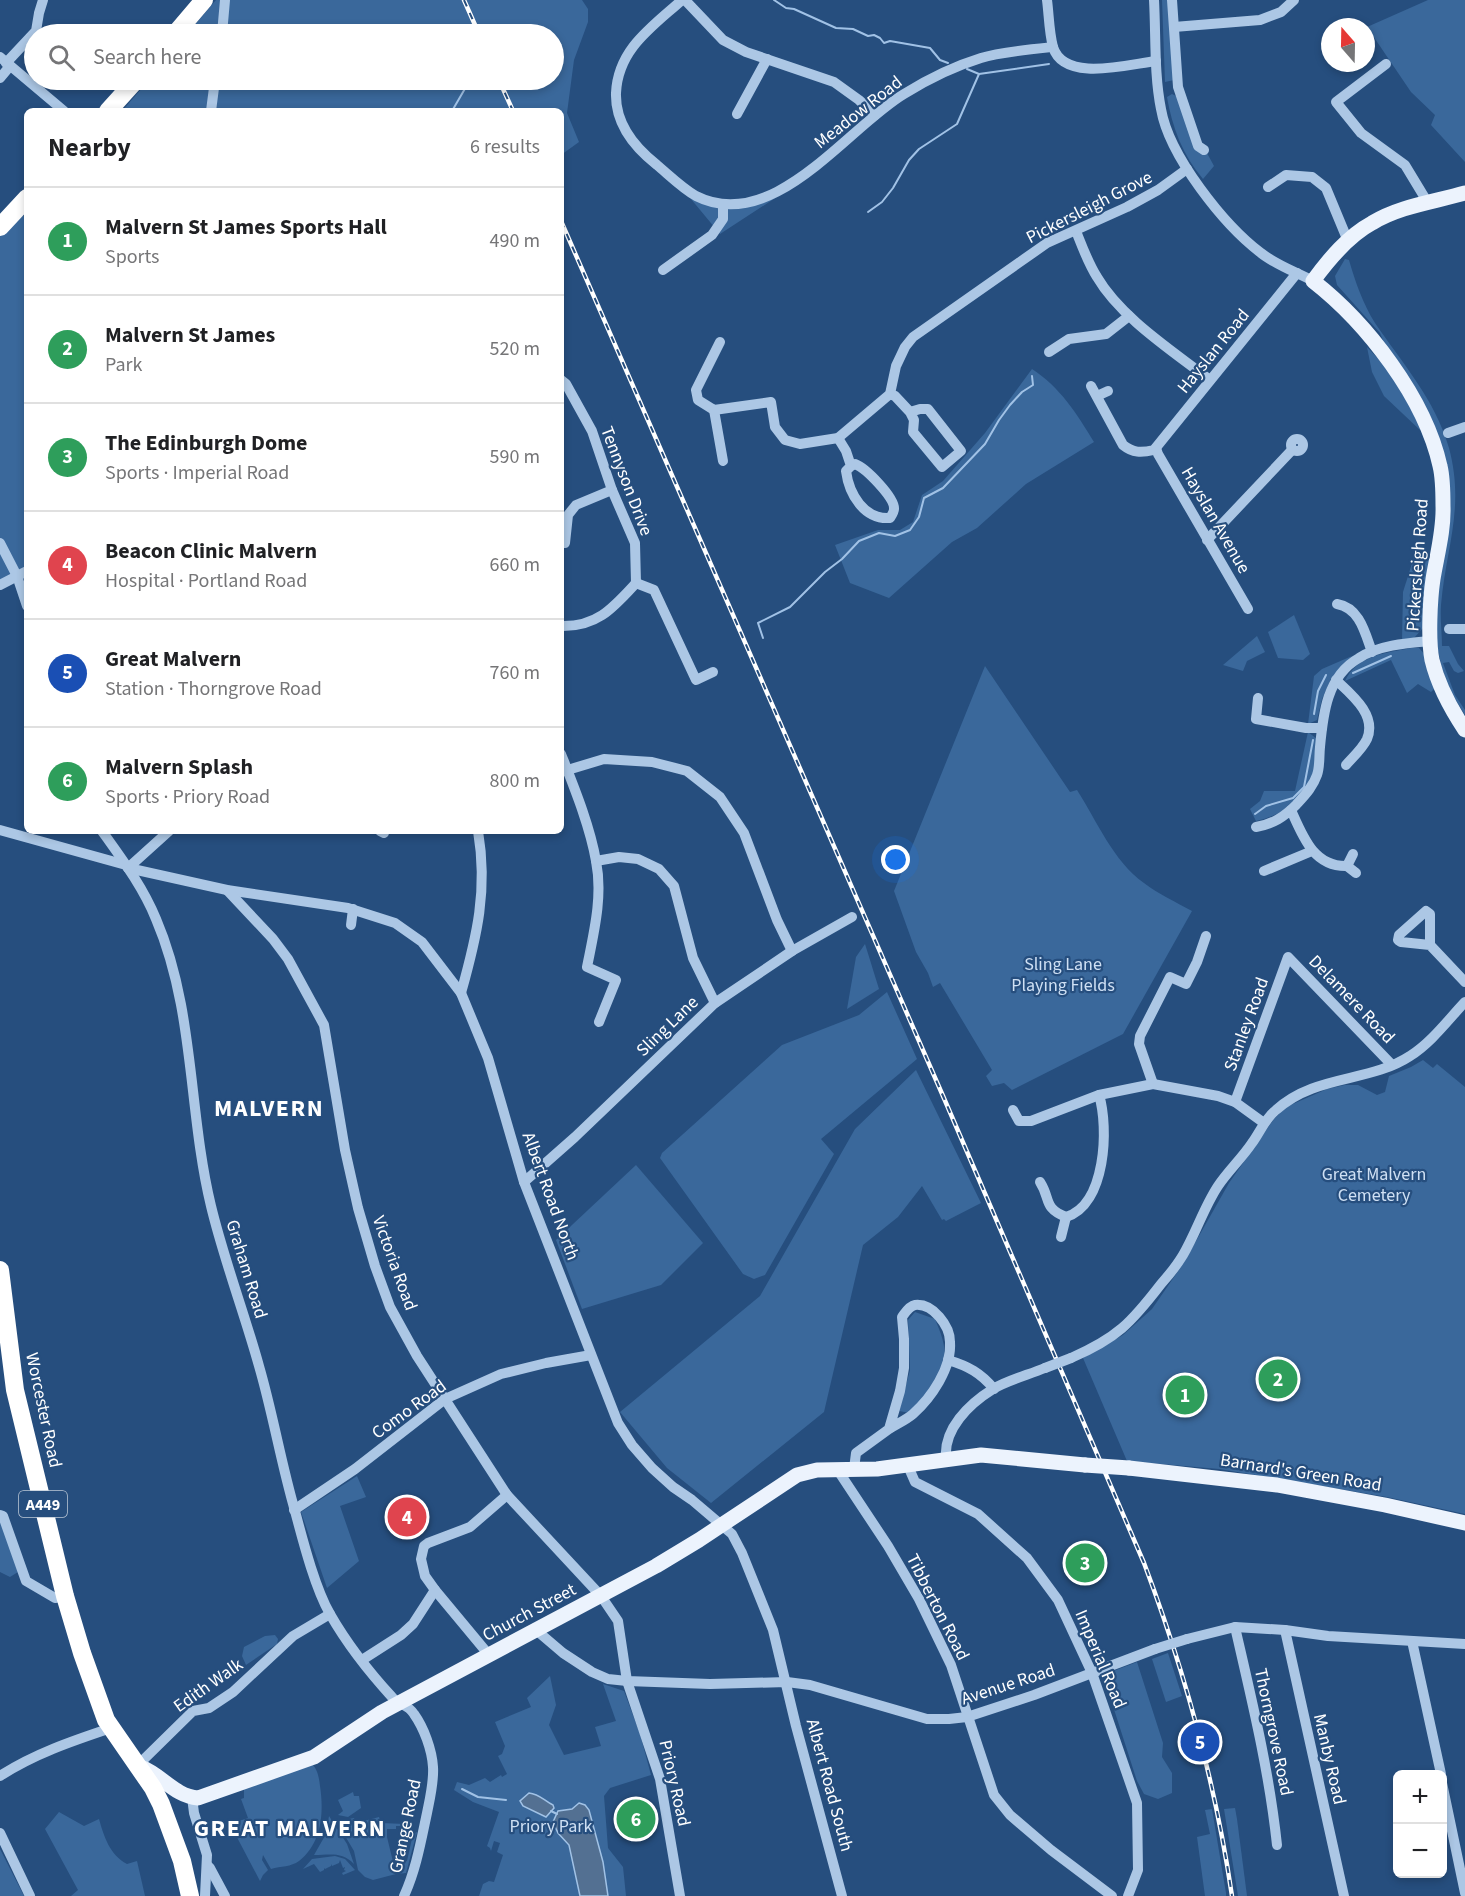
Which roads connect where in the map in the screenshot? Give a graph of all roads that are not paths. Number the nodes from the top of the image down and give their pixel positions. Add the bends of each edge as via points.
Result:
1 (44, 0) edge
2 (204, 0) edge
3 (225, 0) edge
4 (683, 0) edge
5 (1047, 0) edge
6 (1154, 0) edge
7 (1172, 0) edge
8 (1294, 0) edge
9 (37, 24) edge
10 (184, 24) edge
11 (223, 24) edge
12 (1174, 27) junction
13 (24, 44) edge
14 (1053, 47) junction
15 (767, 59) junction
16 (1156, 61) junction
17 (6, 62) edge
18 (1386, 64) dead end
19 (24, 77) edge
20 (0, 78) edge
21 (1178, 87) junction
22 (39, 90) edge
23 (127, 90) edge
24 (214, 90) edge
25 (1159, 90) junction
26 (60, 108) edge
27 (111, 108) edge
28 (211, 108) edge
29 (737, 114) dead end
30 (876, 115) junction
31 (1203, 150) dead end
32 (1187, 169) junction
33 (1268, 187) dead end
34 (1465, 193) edge
35 (24, 201) edge
36 (1428, 203) junction
37 (723, 204) junction
38 (0, 227) edge
39 (1076, 231) junction
40 (1348, 241) junction
41 (663, 270) dead end
42 (1298, 273) junction
43 (1313, 281) junction
44 (1129, 316) junction
45 (720, 342) dead end
46 (1049, 352) dead end
47 (1210, 380) junction
48 (564, 382) edge
49 (1108, 391) dead end
50 (890, 394) junction
51 (714, 410) junction
52 (910, 412) junction
53 (1465, 427) edge
54 (1448, 433) dead end
55 (838, 438) junction
56 (1155, 449) junction
57 (1292, 450) dead end
58 (723, 461) dead end
59 (851, 466) junction
60 (612, 490) junction
61 (1207, 540) junction
62 (0, 543) edge
63 (565, 543) dead end
64 (22, 573) edge
65 (636, 583) junction
66 (0, 585) edge
67 (1344, 603) dead end
68 (1248, 609) dead end
69 (564, 626) edge
70 (1449, 630) dead end
71 (1465, 630) edge
72 (1431, 641) junction
73 (1372, 652) junction
74 (713, 672) dead end
75 (1336, 680) junction
76 (1258, 698) dead end
77 (1322, 728) junction
78 (1465, 730) edge
79 (1347, 765) dead end
80 (564, 770) edge
81 (1291, 810) junction
82 (1256, 827) dead end
83 (0, 830) edge
84 (104, 834) edge
85 (166, 834) edge
86 (478, 834) edge
87 (1312, 851) junction
88 (1353, 854) dead end
89 (596, 861) junction
90 (127, 866) junction
91 (1271, 871) dead end
92 (227, 890) junction
93 (353, 909) junction
94 (852, 917) dead end
95 (351, 925) dead end
96 (1206, 936) dead end
97 (1430, 945) dead end
98 (792, 951) junction
99 (1288, 957) joint
100 (1465, 982) edge
101 (461, 993) junction
102 (1465, 1002) edge
103 (715, 1003) junction
104 (599, 1022) dead end
105 (1392, 1065) junction
106 (1153, 1084) junction
107 (1099, 1095) junction
108 (1235, 1102) junction
109 (1013, 1110) dead end
110 (1264, 1123) junction
111 (524, 1182) junction
112 (1046, 1186) dead end
113 (1066, 1216) junction
114 (1061, 1237) dead end
115 (0, 1270) edge
116 (591, 1355) junction
117 (948, 1360) junction
118 (994, 1389) junction
119 (445, 1399) junction
120 (889, 1429) junction
121 (946, 1459) junction
122 (908, 1466) junction
123 (837, 1469) junction
124 (854, 1469) junction
125 (507, 1495) junction
126 (294, 1510) junction
127 (0, 1515) edge
128 (1465, 1523) edge
129 (720, 1526) junction
130 (435, 1590) junction
131 (65, 1596) junction
132 (601, 1596) junction
133 (330, 1614) junction
134 (1235, 1627) junction
135 (536, 1630) junction
136 (1285, 1630) junction
137 (1412, 1641) junction
138 (1465, 1644) edge
139 (489, 1655) junction
140 (362, 1660) junction
141 (1092, 1673) junction
142 (627, 1681) junction
143 (787, 1682) junction
144 (398, 1703) junction
145 (967, 1717) junction
146 (111, 1728) junction
147 (137, 1766) junction
148 (1440, 1770) edge
149 (0, 1776) edge
150 (192, 1797) junction
151 (1447, 1803) edge
152 (0, 1833) edge
153 (1277, 1845) dead end
154 (207, 1865) junction
155 (1465, 1893) edge
156 (30, 1896) edge
157 (190, 1896) edge
158 (205, 1896) edge
159 (225, 1896) edge
160 (404, 1896) edge
161 (680, 1896) edge
162 (842, 1896) edge
163 (1112, 1896) edge
164 (1128, 1896) edge
165 (1344, 1896) edge

1 - 9 street
2 - 10 highway
3 - 11 street
4 - 15 street via 723,40
4 - 37 street, Meadow Road via 629,51 617,81 617,109 621,123 644,155 695,195
5 - 14 street
6 - 16 street, Pickersleigh Road
7 - 12 street
8 - 12 street via 1281,12 1260,20
12 - 21 street
13 - 17 street
14 - 16 street via 1066,64 1083,69
14 - 30 street, Meadow Road via 984,57 958,66 902,94
15 - 29 street
15 - 30 street via 834,82
16 - 25 street, Pickersleigh Road
17 - 19 street
17 - 20 street
18 - 36 street via 1333,98 1361,133 1406,165
21 - 25 street
21 - 31 street via 1198,146
22 - 26 street
23 - 27 highway
24 - 28 street
25 - 32 street, Pickersleigh Road via 1168,131
30 - 37 street, Meadow Road via 790,185 755,200
32 - 39 street, Pickersleigh Grove via 1158,190
32 - 42 street, Pickersleigh Road via 1243,238 1264,255
33 - 40 street via 1286,175 1312,177 1326,188
34 - 36 main road
35 - 38 highway
36 - 40 main road via 1371,223
37 - 41 street via 723,219 712,235
39 - 44 street via 1097,278
39 - 50 street, Pickersleigh Grove via 1035,251 913,338 896,366
40 - 43 main road
42 - 43 street, Pickersleigh Road
42 - 47 street, Hayslan Road
43 - 72 main road, Pickersleigh Road via 1347,311 1381,352 1412,397 1429,432 1440,467 1443,508 1433,580
44 - 46 street via 1107,334 1069,339
44 - 47 street
45 - 51 street via 696,390 703,405
47 - 56 street, Hayslan Road
48 - 60 street, Tennyson Drive via 591,431
49 - 56 street via 1094,391 1123,445 1138,453
50 - 52 street
50 - 55 street
51 - 55 street via 776,400 775,427 785,440 800,444
51 - 58 street
52 - 52 street via 928,409 961,451 942,467 913,432
53 - 54 street
55 - 59 street
56 - 61 street, Hayslan Avenue
57 - 61 street
59 - 59 street via 846,471 848,486 857,500 873,517 890,518 894,506 879,484 863,467
60 - 63 street via 576,505 568,514
60 - 65 street, Tennyson Drive via 635,543
61 - 68 street, Hayslan Avenue
62 - 64 street
64 - 66 street
65 - 69 street via 614,606 587,624
65 - 74 street via 654,590 696,680
67 - 73 street via 1360,619
70 - 71 street
72 - 73 street
72 - 78 main road, Pickersleigh Road via 1432,660 1445,697
73 - 75 street via 1348,665
75 - 77 street via 1328,694
75 - 79 street via 1367,713 1366,741
76 - 77 street via 1256,719
77 - 81 street via 1317,774 1309,791
80 - 89 street
80 - 98 street via 604,759 652,762 687,771 720,796 744,833
81 - 82 street via 1284,817
81 - 87 street
83 - 90 street, Albert Road North
84 - 90 street, Graham Road
85 - 90 street
86 - 101 street via 483,874 479,925
87 - 88 street via 1334,866 1352,869
87 - 91 street
89 - 103 street via 638,859 659,869 674,885 693,958
89 - 104 street via 598,908 587,967 616,980
90 - 92 street, Albert Road North
90 - 126 street, Graham Road via 156,918 171,958 184,1017 211,1206 262,1376
92 - 93 street, Albert Road North
92 - 119 street, Victoria Road via 283,952 324,1025 345,1150 375,1266 390,1307
93 - 95 street
93 - 101 street, Albert Road North via 395,923 422,942
94 - 98 street, Sling Lane
96 - 106 street via 1186,984 1170,977 1140,1036 1139,1044
97 - 100 street
98 - 103 street, Sling Lane
99 - 105 street, Delamere Road
99 - 108 street, Stanley Road
101 - 111 street, Albert Road North via 488,1058
102 - 105 street via 1425,1045
103 - 111 street, Sling Lane
105 - 110 street via 1304,1091 1274,1111
106 - 107 street
106 - 108 street
107 - 109 street via 1019,1125
107 - 113 street via 1103,1108 1103,1154 1098,1177 1081,1209
108 - 110 street
110 - 118 street, bridge via 1254,1142 1218,1185 1182,1257 1134,1319 1093,1348
111 - 116 street, Albert Road North
112 - 113 street via 1046,1201
113 - 114 street
115 - 131 highway, Worcester Road / A449 via 15,1390
116 - 119 street, Como Road via 501,1374
116 - 129 street, Albert Road North via 618,1423 632,1444 652,1468
117 - 118 street via 977,1372
117 - 120 street via 928,1397
117 - 120 street via 951,1341 946,1326 927,1307 909,1308 902,1317 904,1368
118 - 121 street via 964,1412 947,1437
119 - 125 street, Victoria Road
119 - 126 street, Como Road via 347,1475
120 - 124 street via 856,1453
121 - 122 main road, Church Street
121 - 128 main road, Barnard's Green Road, bridge via 981,1455 1276,1485
122 - 124 main road, Church Street
122 - 141 street, Imperial Road via 915,1482 978,1514 1027,1558 1058,1600
123 - 124 main road, Church Street
123 - 129 main road, Church Street via 797,1475
123 - 145 street, Tibberton Road via 919,1599 951,1665
125 - 130 street via 470,1527 424,1546 422,1566
125 - 132 street, Victoria Road
126 - 133 street, Graham Road
127 - 131 street via 26,1581 55,1598
129 - 132 main road, Church Street
129 - 143 street, Albert Road North via 732,1533 742,1553 773,1630
130 - 139 street
130 - 140 street via 413,1624
131 - 146 highway, Worcester Road / A449 via 93,1688
132 - 135 main road, Church Street
132 - 142 street, Victoria Road via 618,1621
133 - 140 street, Graham Road
133 - 147 street, Edith Walk via 293,1636 233,1692 209,1708 193,1711
134 - 136 street, Avenue Road
134 - 141 street, Avenue Road, bridge via 1155,1649
134 - 153 street, Thorngrove Road via 1269,1780
135 - 139 main road, Church Street
135 - 142 street, Avenue Road via 592,1672
136 - 137 street, Avenue Road
136 - 165 street, Manby Road
137 - 138 street, Avenue Road
137 - 148 street
139 - 144 main road, Church Street
140 - 144 street, Graham Road
141 - 145 street, Avenue Road
141 - 164 street, Imperial Road via 1137,1803 1138,1870
142 - 143 street, Avenue Road
142 - 161 street, Priory Road via 660,1779
143 - 145 street, Avenue Road via 927,1719
143 - 162 street, Albert Road South
144 - 150 main road, Church Street via 314,1757 213,1794
144 - 160 street, Grange Road via 415,1715 430,1749 433,1768 419,1852
145 - 163 street, Tibberton Road via 994,1795 1010,1815
146 - 147 highway, A449
146 - 149 street via 67,1742
147 - 150 main road
147 - 157 highway, A449 via 161,1804
150 - 154 street
151 - 155 street
152 - 156 street
154 - 158 street
154 - 159 street

